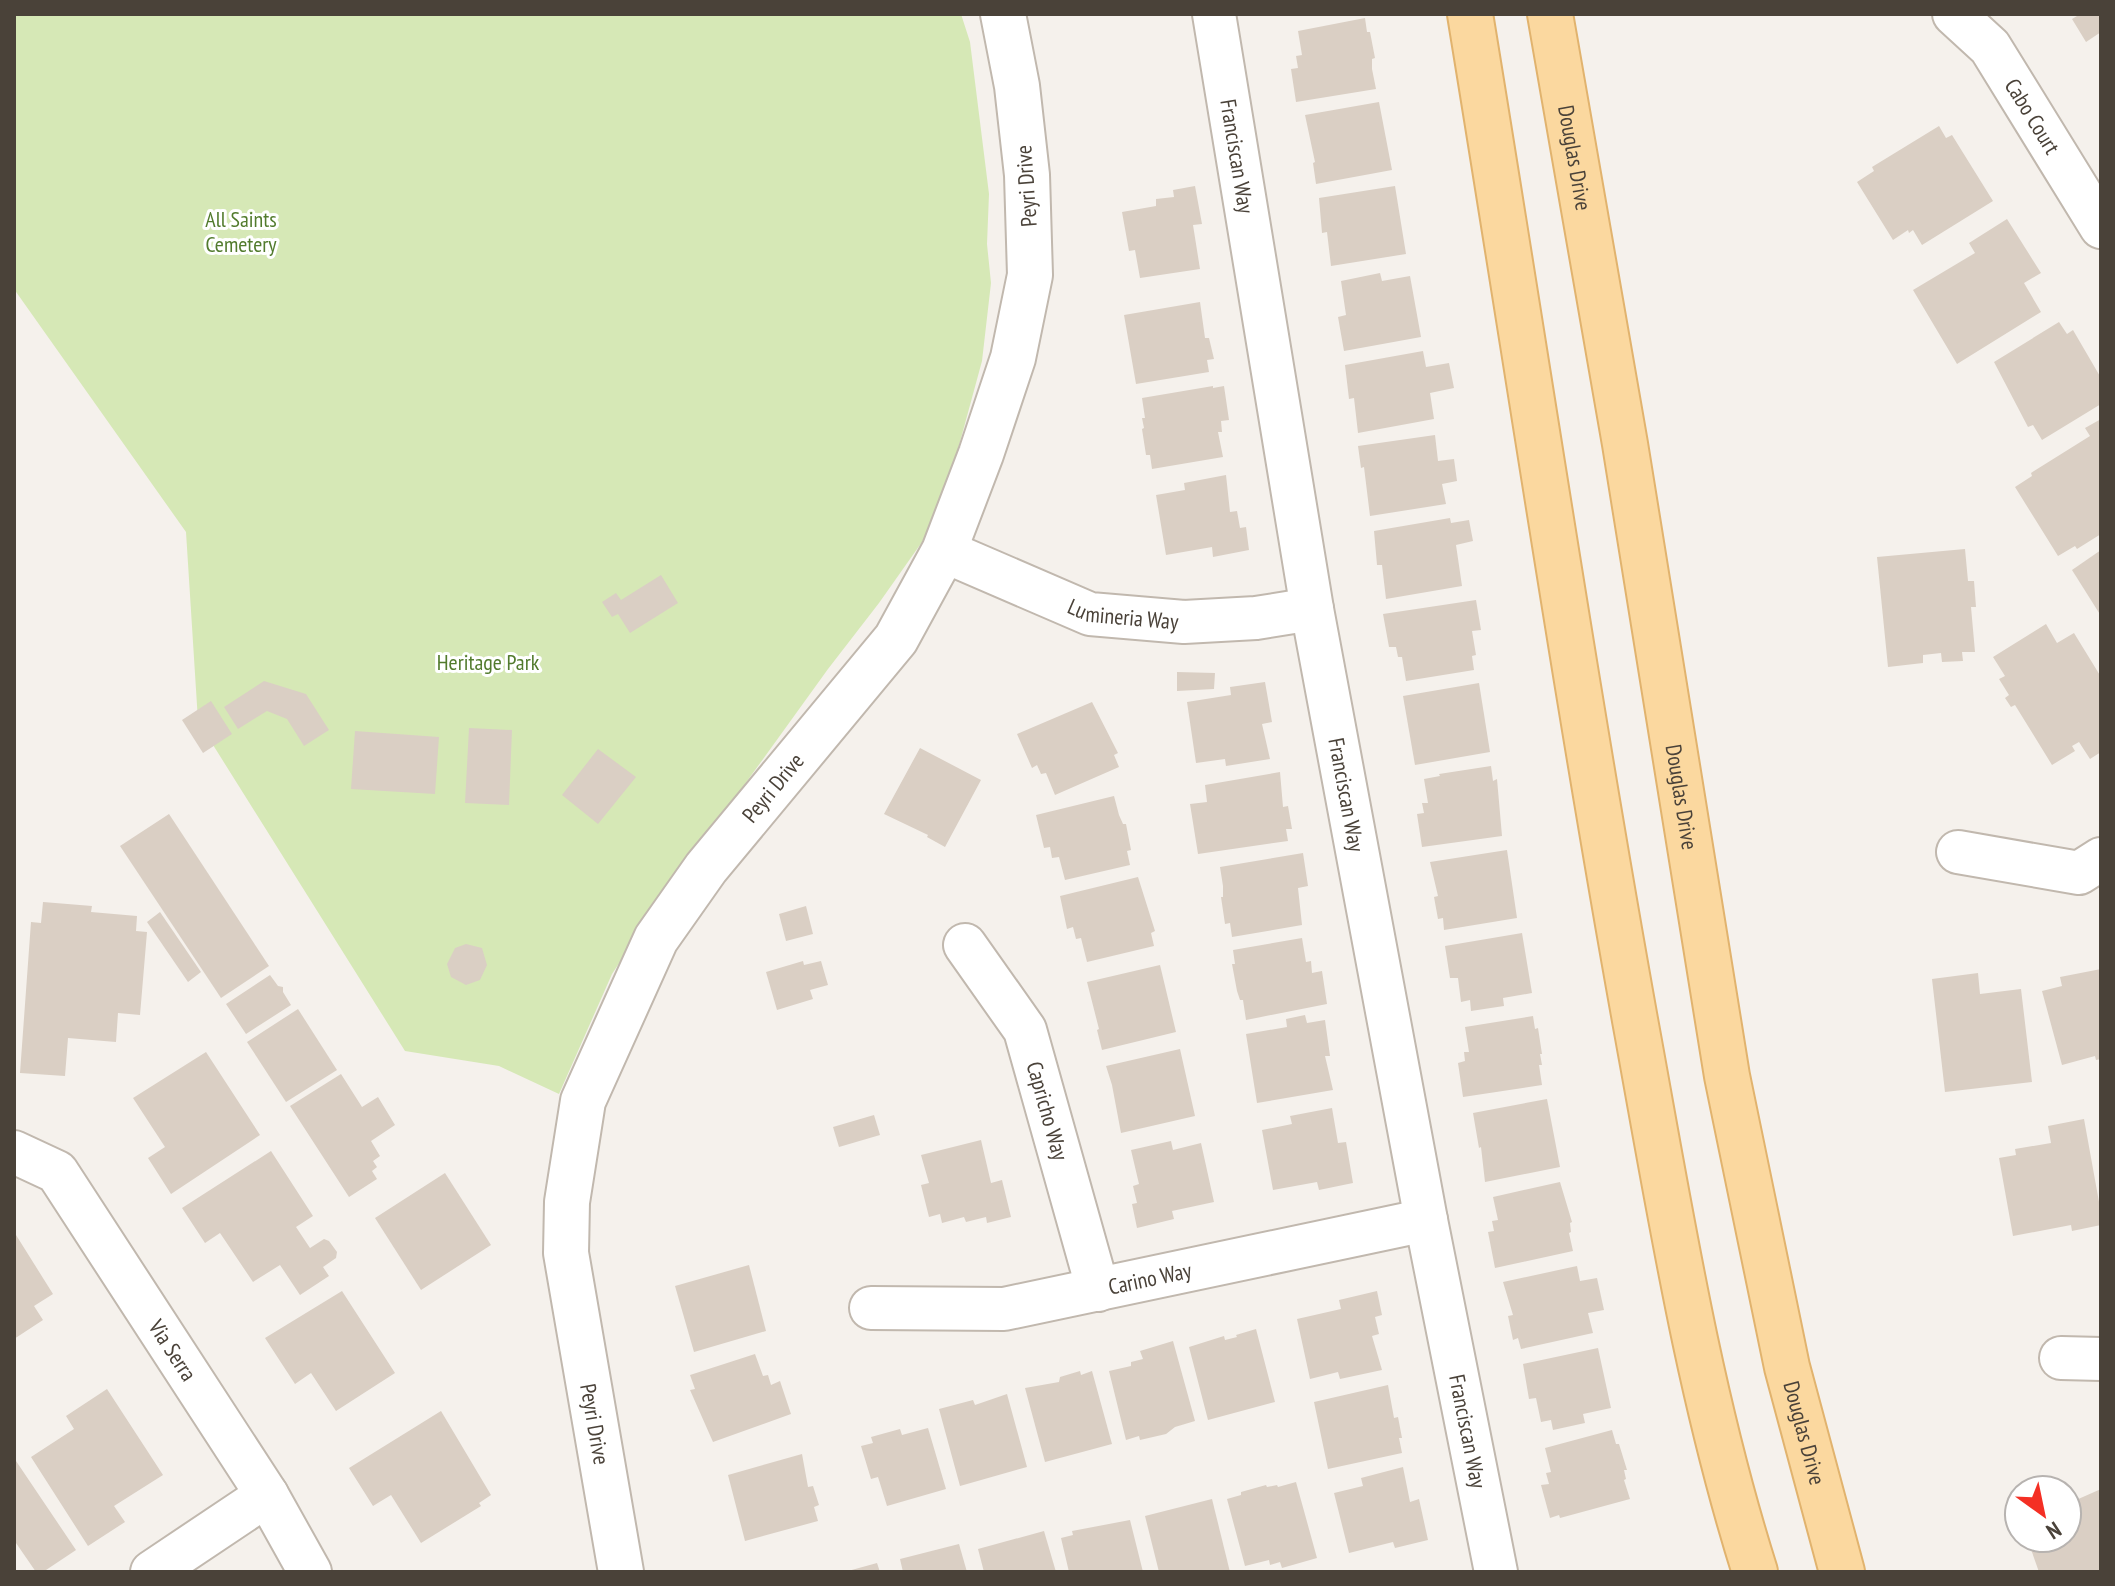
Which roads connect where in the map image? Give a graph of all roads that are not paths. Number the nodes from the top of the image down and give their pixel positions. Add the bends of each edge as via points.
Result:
1 (1003, 14) edge
2 (1214, 14) edge
3 (1470, 14) edge
4 (1550, 14) edge
5 (1954, 14) edge
6 (2101, 227) edge
7 (944, 551) junction
8 (1312, 609) junction
9 (1958, 852) dead end
10 (2101, 859) edge
11 (965, 945) dead end
12 (14, 1152) edge
13 (1426, 1220) junction
14 (1098, 1290) junction
15 (871, 1308) dead end
16 (267, 1495) junction
17 (152, 1572) edge
18 (310, 1572) edge
19 (621, 1572) edge
20 (1496, 1572) edge
21 (1755, 1572) edge
22 (1842, 1572) edge

1 - 7 street, Peyri Drive via 1027,175 1030,275 1013,358
2 - 8 street, Franciscan Way
3 - 21 main road via 1604,848 1683,1285 1733,1503
4 - 22 main road, Douglas Drive via 1727,1076 1787,1367
5 - 6 street, Cabo Court via 1990,47
7 - 8 street, Lumineria Way via 1090,614 1184,622
7 - 19 street, Peyri Drive via 896,639 716,856 656,939 583,1101 567,1202 566,1253
8 - 13 street, Franciscan Way
9 - 10 street via 2079,873
11 - 14 street, Capricho Way via 1025,1030
12 - 16 street, Via Serra via 57,1172
13 - 14 street, Carino Way
13 - 20 street, Franciscan Way
14 - 15 street, Carino Way via 1004,1309
16 - 17 street
16 - 18 street, Via Serra

